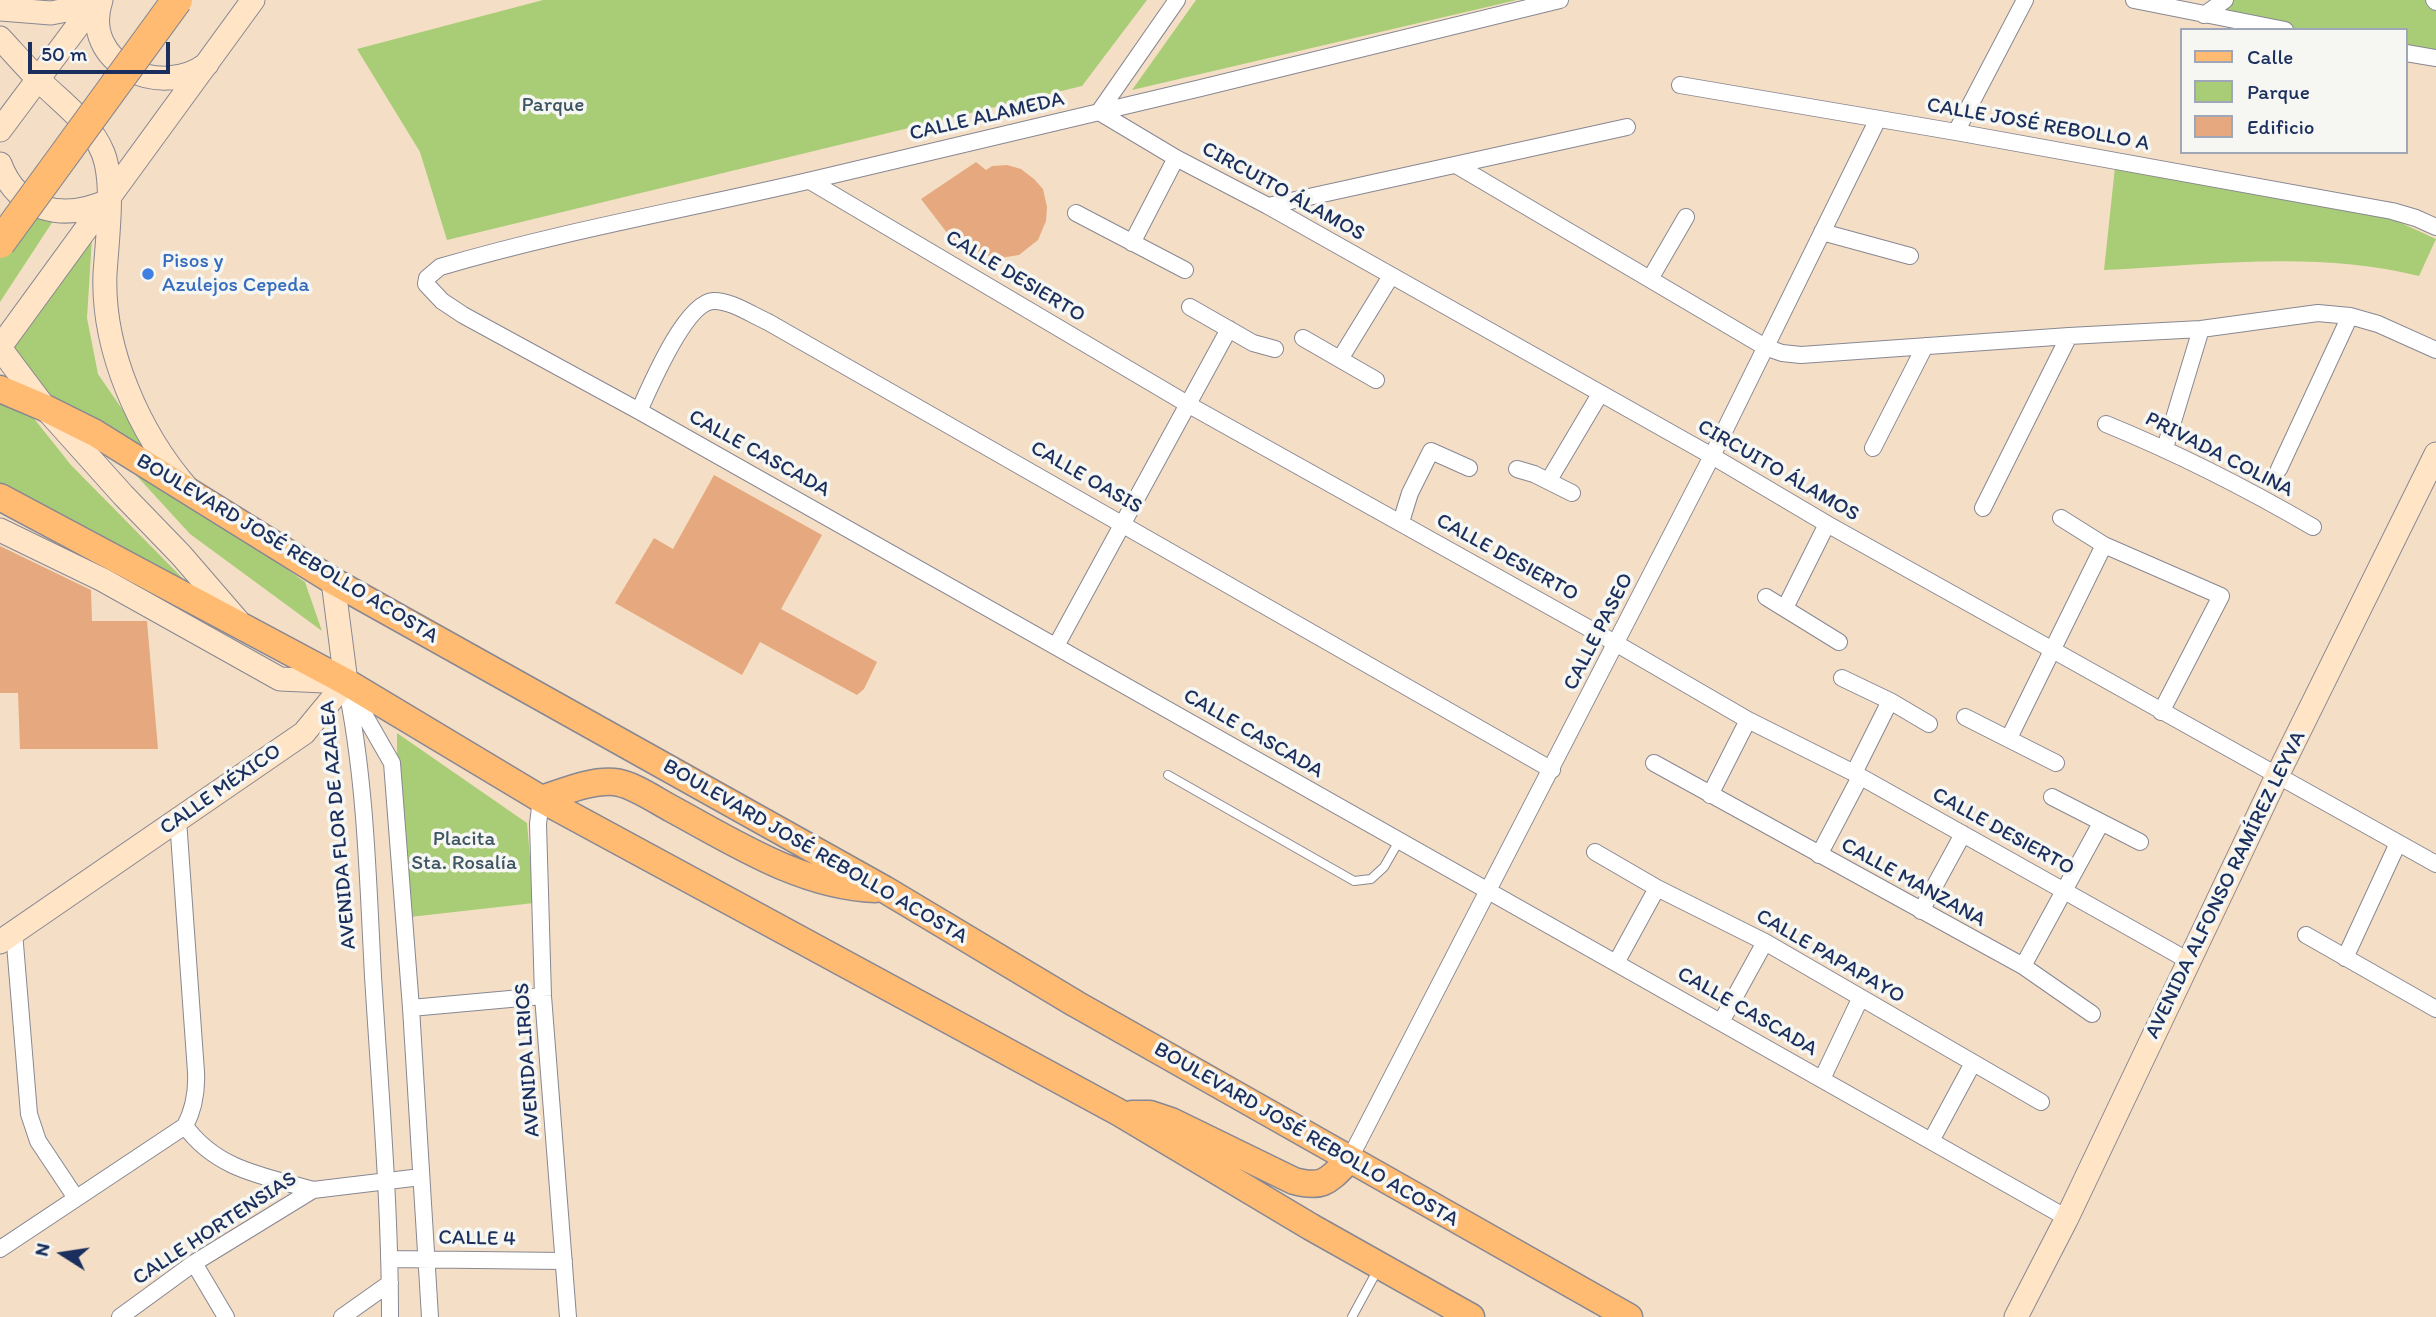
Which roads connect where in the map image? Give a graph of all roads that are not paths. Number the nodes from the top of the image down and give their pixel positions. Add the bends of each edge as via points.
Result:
1 (151, 0) edge
2 (177, 0) edge
3 (254, 0) edge
4 (1177, 0) edge
5 (1560, 0) edge
6 (2025, 0) edge
7 (2134, 0) edge
8 (2225, 0) edge
9 (97, 2) edge
10 (0, 9) edge
11 (2204, 15) junction
12 (2274, 28) edge
13 (0, 38) edge
14 (2408, 52) edge
15 (2436, 58) edge
16 (209, 62) junction
17 (39, 79) junction
18 (1680, 85) dead end
19 (1099, 112) junction
20 (1878, 119) junction
21 (1627, 127) dead end
22 (0, 130) edge
23 (1956, 132) junction
24 (1176, 158) junction
25 (0, 164) edge
26 (1456, 166) junction
27 (810, 181) junction
28 (108, 201) junction
29 (1268, 206) junction
30 (0, 209) edge
31 (1076, 213) dead end
32 (1686, 217) dead end
33 (2436, 227) edge
34 (1822, 232) junction
35 (0, 243) edge
36 (1132, 243) junction
37 (1910, 256) dead end
38 (1185, 270) dead end
39 (1391, 276) junction
40 (427, 278) joint
41 (1650, 279) junction
42 (1189, 307) dead end
43 (2350, 316) junction
44 (1229, 329) junction
45 (2201, 329) junction
46 (2069, 336) junction
47 (1304, 338) dead end
48 (1925, 346) junction
49 (0, 347) edge
50 (1765, 347) junction
51 (1275, 349) dead end
52 (2436, 350) edge
53 (1340, 359) junction
54 (1376, 380) dead end
55 (0, 389) edge
56 (1600, 394) junction
57 (1189, 405) junction
58 (45, 408) junction
59 (639, 411) junction
60 (2105, 424) dead end
61 (1873, 448) dead end
62 (2165, 448) junction
63 (2436, 454) edge
64 (1713, 456) junction
65 (1469, 468) dead end
66 (1517, 469) dead end
67 (2279, 469) dead end
68 (2431, 479) edge
69 (1549, 480) junction
70 (1572, 493) dead end
71 (195, 496) junction
72 (0, 497) edge
73 (1983, 508) dead end
74 (2061, 518) dead end
75 (1401, 522) junction
76 (1124, 524) junction
77 (1827, 524) junction
78 (2313, 527) dead end
79 (0, 530) edge
80 (2104, 545) junction
81 (332, 582) junction
82 (1766, 597) dead end
83 (1785, 608) junction
84 (242, 626) junction
85 (1839, 642) dead end
86 (1617, 644) junction
87 (1056, 646) junction
88 (2052, 650) junction
89 (1842, 678) dead end
90 (346, 682) junction
91 (1890, 701) junction
92 (2161, 712) junction
93 (1965, 716) dead end
94 (1748, 720) junction
95 (1929, 724) dead end
96 (2009, 737) junction
97 (1654, 763) dead end
98 (2056, 763) dead end
99 (1552, 770) junction
100 (2278, 774) junction
101 (1168, 775) dead end
102 (1857, 775) junction
103 (1710, 794) junction
104 (2052, 797) dead end
105 (541, 799) junction
106 (178, 820) junction
107 (2101, 822) junction
108 (1963, 834) junction
109 (1399, 841) junction
110 (2140, 842) dead end
111 (2399, 843) junction
112 (1595, 852) dead end
113 (1819, 855) junction
114 (2436, 864) edge
115 (1657, 888) junction
116 (884, 889) junction
117 (1487, 890) junction
118 (2065, 890) junction
119 (1921, 911) junction
120 (2306, 935) dead end
121 (7, 937) edge
122 (1765, 942) junction
123 (2345, 958) junction
124 (2189, 961) junction
125 (1616, 963) junction
126 (2023, 966) junction
127 (543, 996) junction
128 (1860, 999) junction
129 (411, 1008) junction
130 (2436, 1009) edge
131 (2092, 1014) dead end
132 (1721, 1022) junction
133 (1973, 1063) junction
134 (1822, 1079) junction
135 (2041, 1102) dead end
136 (1120, 1113) junction
137 (184, 1126) junction
138 (1931, 1141) junction
139 (1349, 1160) junction
140 (421, 1177) junction
141 (386, 1181) junction
142 (313, 1190) junction
143 (76, 1198) junction
144 (2067, 1218) junction
145 (0, 1249) edge
146 (389, 1259) junction
147 (426, 1259) junction
148 (564, 1261) junction
149 (194, 1263) junction
150 (1380, 1266) junction
151 (390, 1283) junction
152 (120, 1317) edge
153 (226, 1317) edge
154 (342, 1317) edge
155 (390, 1317) edge
156 (430, 1317) edge
157 (568, 1317) edge
158 (1352, 1317) edge
159 (1471, 1317) edge
160 (1629, 1317) edge
161 (2017, 1317) edge

1 - 30 highway
2 - 35 highway, bridge
3 - 16 street
4 - 19 street
5 - 19 street, CALLE ALAMEDA
6 - 23 street
7 - 11 street
8 - 11 street
9 - 10 street via 51,13
9 - 16 street via 103,42 128,69 151,78 177,78
9 - 17 street
11 - 12 street
13 - 17 street
14 - 15 street
16 - 28 street
17 - 22 street
17 - 28 street via 97,140 106,164
18 - 20 street, CALLE JOSÉ REBOLLO A
19 - 24 street, CIRCUITO ÁLAMOS
19 - 27 street, CALLE ALAMEDA
20 - 23 street, CALLE JOSÉ REBOLLO A
20 - 34 street, CALLE PASEO
21 - 26 street
23 - 33 street, CALLE JOSÉ REBOLLO A via 2392,211
24 - 29 street, CIRCUITO ÁLAMOS
24 - 36 street
25 - 28 street via 15,191 38,206 69,211
26 - 29 street
26 - 41 street
27 - 40 street, CALLE ALAMEDA via 481,256 440,267
27 - 57 street, CALLE DESIERTO
28 - 49 street
28 - 71 street via 104,292 114,354 150,433
29 - 39 street, CIRCUITO ÁLAMOS
31 - 36 street
32 - 41 street
34 - 37 street
34 - 50 street, CALLE PASEO
36 - 38 street
39 - 53 street
39 - 56 street, CIRCUITO ÁLAMOS
40 - 59 street, CALLE CASCADA via 428,288 463,315
41 - 50 street
42 - 44 street
43 - 45 street via 2318,313
43 - 52 street
43 - 67 street, PRIVADA COLINA
44 - 51 street
44 - 57 street
45 - 46 street
45 - 62 street
46 - 48 street
46 - 73 street
47 - 53 street
48 - 50 street via 1801,355
48 - 61 street
49 - 58 street
50 - 64 street, CALLE PASEO
53 - 54 street
55 - 58 main road, BOULEVARD JOSÉ REBOLLO ACOSTA
56 - 64 street, CIRCUITO ÁLAMOS
56 - 69 street
57 - 75 street, CALLE DESIERTO
57 - 76 street
58 - 71 main road, BOULEVARD JOSÉ REBOLLO ACOSTA via 105,439
58 - 84 street
59 - 76 street, CALLE OASIS via 674,338 689,318 710,301 724,303 768,322
59 - 87 street, CALLE CASCADA
60 - 62 street, PRIVADA COLINA
62 - 78 street, PRIVADA COLINA
63 - 68 street, AVENIDA ALFONSO RAMÍREZ LEYVA
64 - 77 street, CIRCUITO ÁLAMOS
64 - 86 street, CALLE PASEO
65 - 75 street via 1431,451
66 - 69 street
68 - 100 street, AVENIDA ALFONSO RAMÍREZ LEYVA
69 - 70 street
71 - 81 main road, BOULEVARD JOSÉ REBOLLO ACOSTA
72 - 84 main road
74 - 80 street
75 - 86 street, CALLE DESIERTO
76 - 87 street
76 - 99 street, CALLE OASIS
77 - 83 street
77 - 88 street, CIRCUITO ÁLAMOS
79 - 90 street via 103,580 280,679
80 - 88 street
80 - 92 street via 2221,596
81 - 90 street
81 - 116 main road, BOULEVARD JOSÉ REBOLLO ACOSTA
82 - 83 street
83 - 85 street
84 - 90 main road
86 - 94 street, CALLE DESIERTO
86 - 99 street, CALLE PASEO
87 - 109 street, CALLE CASCADA
88 - 92 street, CIRCUITO ÁLAMOS
88 - 96 street
89 - 91 street
90 - 105 main road
90 - 106 street, CALLE MÉXICO via 304,733
90 - 129 street, AVENIDA FLOR DE AZALEA via 392,764
90 - 141 street, AVENIDA FLOR DE AZALEA via 365,841
91 - 95 street
91 - 102 street
92 - 100 street, CIRCUITO ÁLAMOS
93 - 96 street
94 - 102 street, CALLE DESIERTO
94 - 103 street
96 - 98 street
97 - 103 street, CALLE MANZANA
99 - 117 street, CALLE PASEO
100 - 111 street, CIRCUITO ÁLAMOS
100 - 124 street, AVENIDA ALFONSO RAMÍREZ LEYVA
101 - 109 lane via 1354,881 1371,879
102 - 108 street, CALLE DESIERTO
102 - 113 street
103 - 113 street, CALLE MANZANA
104 - 107 street
105 - 116 main road via 588,784 619,783 788,868 850,888
105 - 127 street, AVENIDA LIRIOS
105 - 136 main road
106 - 121 street, CALLE MÉXICO
106 - 137 street via 197,1089
107 - 110 street
107 - 118 street
108 - 118 street, CALLE DESIERTO
108 - 119 street
109 - 117 street, CALLE CASCADA
111 - 114 street, CIRCUITO ÁLAMOS
111 - 123 street
112 - 115 street, CALLE PAPAPAYO
113 - 119 street, CALLE MANZANA
115 - 122 street, CALLE PAPAPAYO
115 - 125 street
116 - 139 main road, BOULEVARD JOSÉ REBOLLO ACOSTA
117 - 125 street, CALLE CASCADA
117 - 139 street, CALLE PASEO
118 - 124 street, CALLE DESIERTO
118 - 126 street
119 - 126 street, CALLE MANZANA
120 - 123 street
121 - 143 street via 29,1114 38,1141
122 - 128 street, CALLE PAPAPAYO
122 - 132 street
123 - 130 street
124 - 144 street, AVENIDA ALFONSO RAMÍREZ LEYVA
125 - 132 street, CALLE CASCADA
126 - 131 street, CALLE MANZANA
127 - 129 street
127 - 148 street, AVENIDA LIRIOS
128 - 133 street, CALLE PAPAPAYO
128 - 134 street
129 - 140 street, AVENIDA FLOR DE AZALEA
132 - 134 street, CALLE CASCADA
133 - 135 street, CALLE PAPAPAYO
133 - 138 street
134 - 138 street, CALLE CASCADA
136 - 139 main road via 1150,1114 1171,1121 1310,1185 1322,1184
136 - 150 main road
137 - 142 street via 196,1142 226,1163
137 - 143 street
138 - 144 street, CALLE CASCADA
139 - 160 main road, BOULEVARD JOSÉ REBOLLO ACOSTA
140 - 141 street, CALLE HORTENSIAS
140 - 147 street, AVENIDA FLOR DE AZALEA
141 - 142 street, CALLE HORTENSIAS
141 - 146 street, AVENIDA FLOR DE AZALEA
142 - 149 street, CALLE HORTENSIAS
143 - 145 street
144 - 161 street, AVENIDA ALFONSO RAMÍREZ LEYVA
146 - 147 street, CALLE 4
146 - 151 street, AVENIDA FLOR DE AZALEA
147 - 148 street, CALLE 4
147 - 156 street, AVENIDA FLOR DE AZALEA
148 - 157 street, AVENIDA LIRIOS
149 - 152 street, CALLE HORTENSIAS
149 - 153 street
150 - 158 lane
150 - 159 main road
151 - 154 street
151 - 155 street, AVENIDA FLOR DE AZALEA

